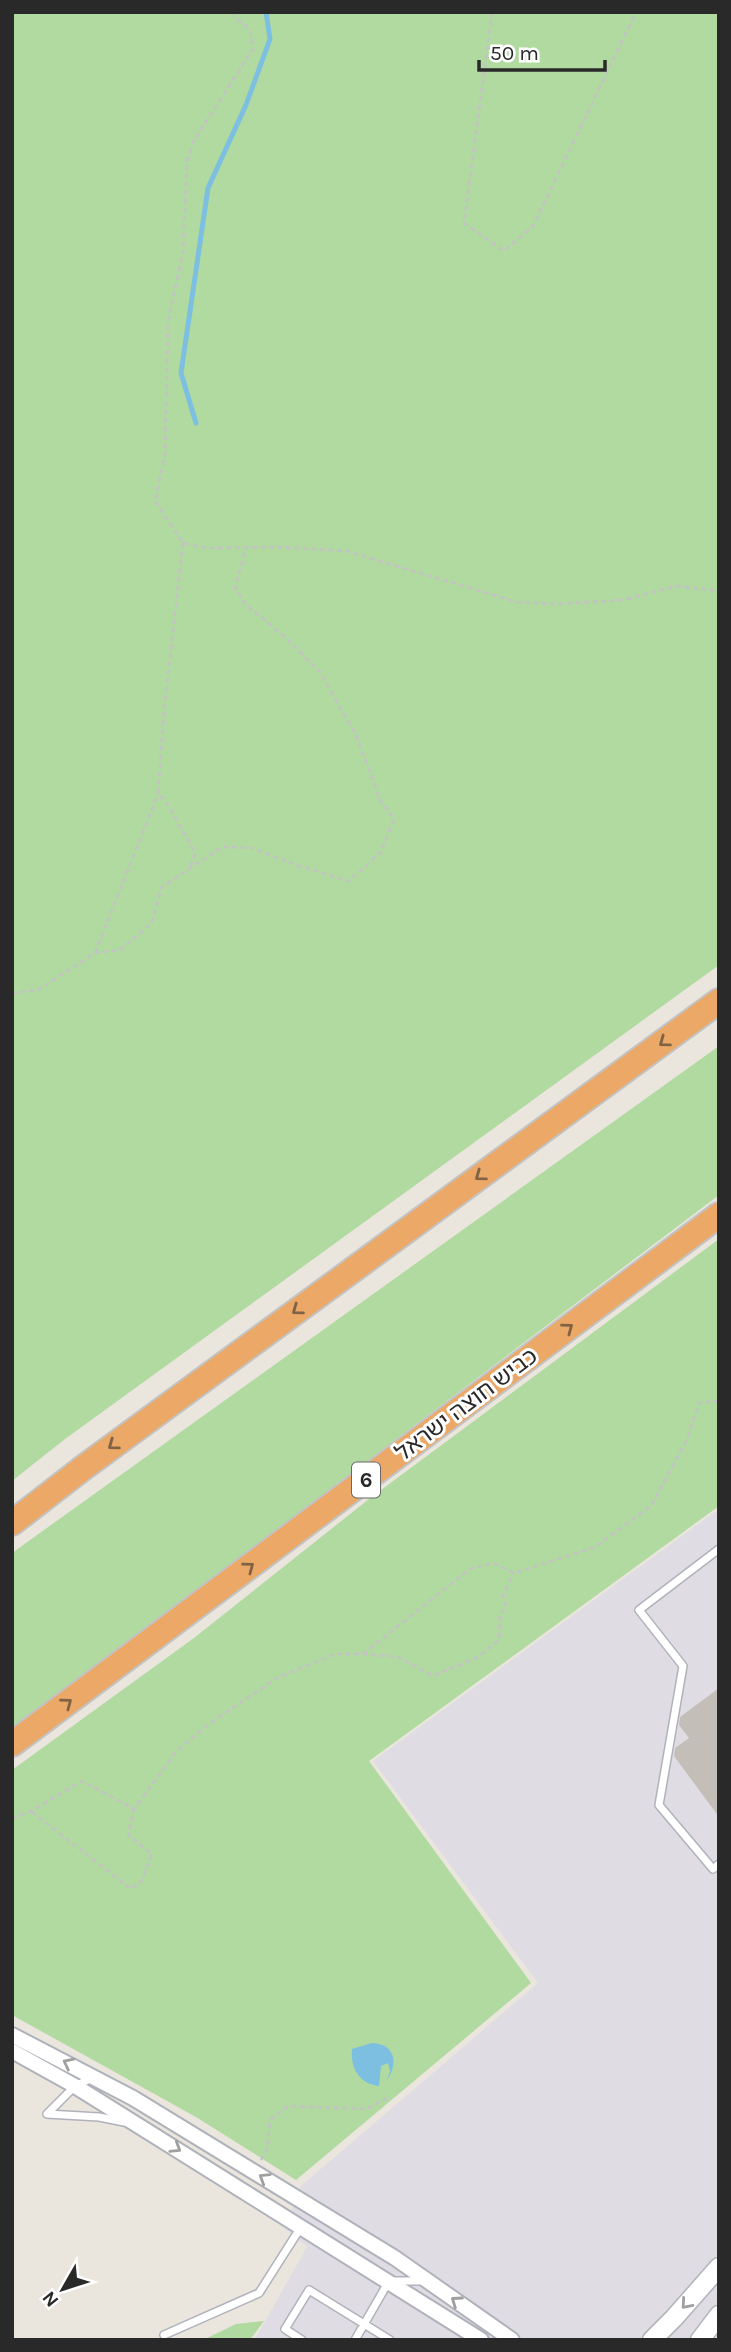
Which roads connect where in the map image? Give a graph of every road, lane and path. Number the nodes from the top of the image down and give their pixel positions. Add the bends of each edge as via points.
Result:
1 (233, 12) edge
2 (492, 12) edge
3 (636, 12) edge
4 (183, 543) junction
5 (246, 548) junction
6 (719, 591) edge
7 (158, 794) junction
8 (190, 868) junction
9 (95, 953) junction
10 (12, 993) edge
11 (719, 1001) edge
12 (719, 1215) edge
13 (719, 1401) edge
14 (12, 1523) edge
15 (719, 1549) edge
16 (514, 1573) junction
17 (363, 1654) junction
18 (12, 1744) edge
19 (134, 1810) junction
20 (31, 1811) junction
21 (12, 1818) edge
22 (719, 1864) edge
23 (12, 2035) edge
24 (12, 2051) edge
25 (94, 2077) junction
26 (75, 2086) junction
27 (389, 2097) dead end
28 (137, 2124) junction
29 (253, 2171) junction
30 (301, 2226) junction
31 (719, 2267) edge
32 (389, 2281) junction
33 (428, 2281) junction
34 (719, 2315) edge
35 (364, 2324) junction
36 (164, 2335) dead end
37 (302, 2340) edge
38 (355, 2340) edge
39 (390, 2340) edge
40 (481, 2340) edge
41 (512, 2340) edge
42 (652, 2340) edge
43 (700, 2340) edge

1 - 4 path via 250,30 253,49 192,142 183,252 168,321 165,454 155,501
2 - 3 path via 464,223 505,251 533,226
4 - 5 path
4 - 7 path
5 - 6 path via 346,551 517,603 624,600 676,586
5 - 8 path via 235,587 245,604 320,672 357,737 380,800 394,819 382,852 349,881 252,848 222,847
7 - 8 path via 195,853
7 - 9 path
8 - 9 path via 162,887 151,924 120,950
9 - 10 path via 38,990
11 -> 14 highway
18 -> 12 highway, כביש חוצה ישראל / 6
13 - 16 path via 699,1402 687,1439 651,1506 596,1547
15 - 22 lane via 639,1610 682,1667 659,1805 713,1869
16 - 17 path via 493,1563 470,1569
16 - 17 path via 503,1594 506,1607 500,1614 499,1640 478,1657 433,1676 398,1657
17 - 19 path via 335,1654 278,1678 239,1703 176,1752
19 - 20 path via 82,1780
19 - 20 path via 128,1835 152,1854 142,1880 131,1889
20 - 21 path
25 -> 23 street
24 - 26 street
25 - 26 lane
25 - 29 street
26 - 28 street
26 - 28 lane via 47,2115
27 - 29 path via 366,2109 288,2106 271,2120 267,2150
28 -> 30 street
33 -> 29 street
30 - 32 street
30 - 36 lane via 259,2293
31 -> 42 street
32 - 33 lane
32 - 35 lane
32 - 40 street
41 -> 33 street
34 - 43 street
35 - 37 lane via 309,2290 285,2329
35 - 38 lane
35 - 39 lane

